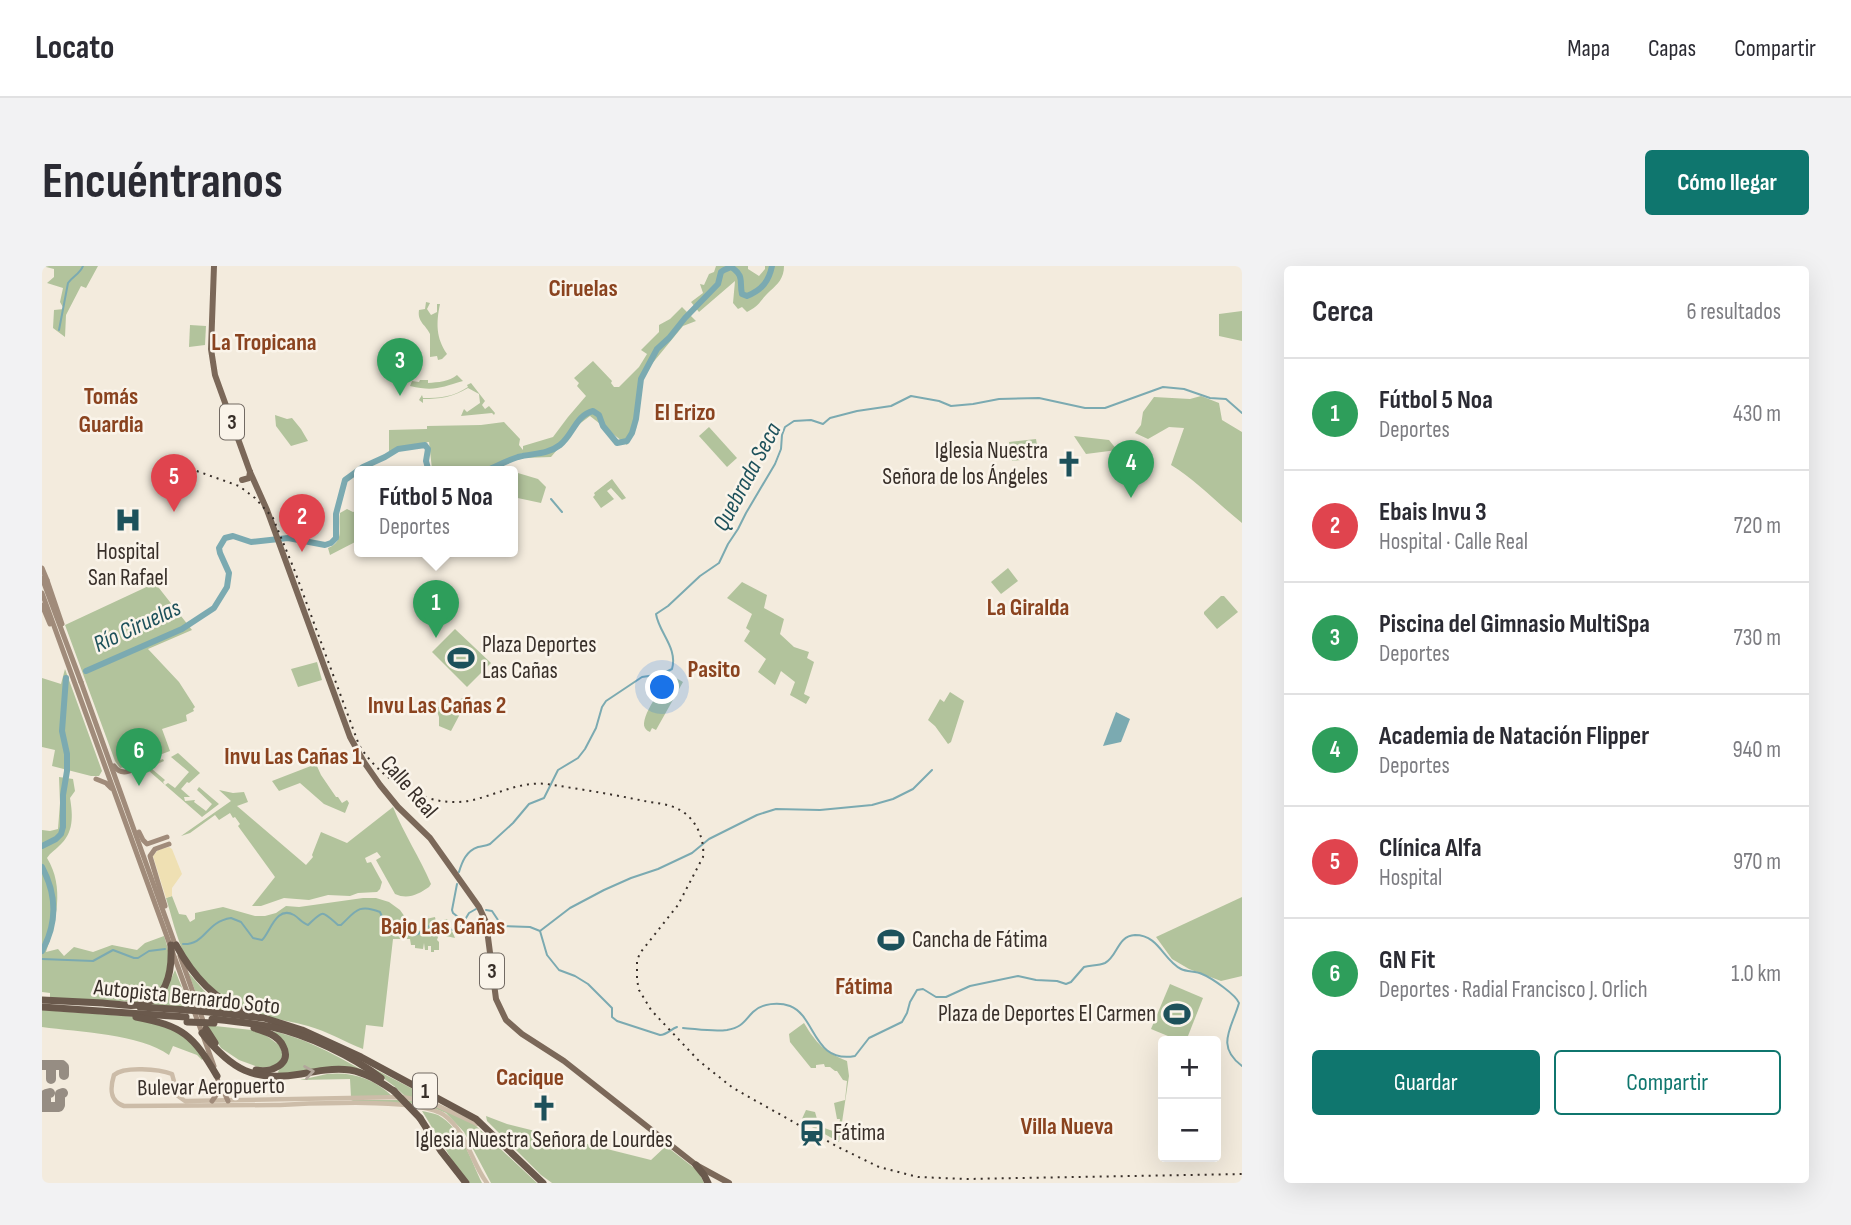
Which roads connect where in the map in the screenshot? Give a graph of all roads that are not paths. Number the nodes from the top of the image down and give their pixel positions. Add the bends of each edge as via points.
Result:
1 (214, 266) edge
2 (250, 472) junction
3 (242, 480) dead end
4 (42, 568) edge
5 (44, 579) edge
6 (42, 593) edge
7 (42, 605) edge
8 (79, 686) junction
9 (107, 753) junction
10 (142, 766) dead end
11 (107, 770) junction
12 (118, 782) junction
13 (115, 792) junction
14 (173, 942) junction
15 (42, 1003) edge
16 (76, 1007) junction
17 (187, 1016) junction
18 (132, 1017) junction
19 (214, 1018) junction
20 (267, 1024) junction
21 (253, 1028) junction
22 (289, 1029) junction
23 (204, 1031) junction
24 (217, 1076) junction
25 (177, 1091) junction
26 (394, 1091) junction
27 (212, 1101) junction
28 (228, 1101) junction
29 (162, 1105) junction
30 (487, 1129) junction
31 (696, 1165) junction
32 (466, 1183) edge
33 (486, 1183) edge
34 (544, 1183) edge
35 (708, 1183) edge
36 (729, 1183) edge

1 - 2 main road, Calle Real / 3 via 213,366
2 - 3 main road
2 - 31 main road, Calle Real / 3 via 358,753 390,799 430,838 484,916 496,999 506,1020
4 - 5 main road
5 - 8 main road, bridge
6 - 8 main road
7 - 8 main road
8 - 9 main road
8 - 11 main road
9 - 10 main road via 121,772
9 - 12 main road
11 - 13 main road
11 - 13 main road via 103,778 96,779
12 - 14 main road
12 - 14 main road via 143,840 150,844 168,841 150,856
13 - 14 main road
14 - 15 highway via 168,980 149,1003
14 - 20 highway via 209,990
14 - 23 main road
15 - 16 highway, Autopista Bernardo Soto / 1
16 - 17 highway, Autopista Bernardo Soto / 1
16 - 18 highway, 1
17 - 18 highway, Autopista Bernardo Soto / 1
17 - 19 highway, Autopista Bernardo Soto / 1, bridge
18 - 24 highway via 162,1022 183,1032 200,1048
19 - 20 highway, Autopista Bernardo Soto / 1
19 - 21 highway, Autopista Bernardo Soto / 1
19 - 22 highway, Autopista Bernardo Soto / 1
20 - 21 highway, Autopista Bernardo Soto / 1
20 - 22 highway, Autopista Bernardo Soto / 1
20 - 22 highway, 1
21 - 23 highway via 283,1045 285,1058 276,1069 264,1072 241,1064
22 - 26 highway, 1 via 366,1068
22 - 30 highway, 1 via 317,1035 361,1057 466,1112
23 - 24 main road
23 -> 26 highway via 226,1059 259,1075 345,1069 366,1074
24 - 27 main road via 219,1091
24 - 28 main road
25 - 27 street, Bulevar Aeropuerto via 185,1101
25 - 29 street
25 - 29 street, Bulevar Aeropuerto via 172,1074 165,1072 122,1070 114,1075 112,1097 118,1104
26 - 32 highway, 1, bridge
27 - 28 street, Bulevar Aeropuerto
28 - 30 street, Bulevar Aeropuerto via 412,1098
29 - 33 street, Bulevar Aeropuerto via 350,1103 432,1110 457,1128
30 - 34 highway, 1
31 - 35 highway
31 - 36 main road, Calle Real / 3

